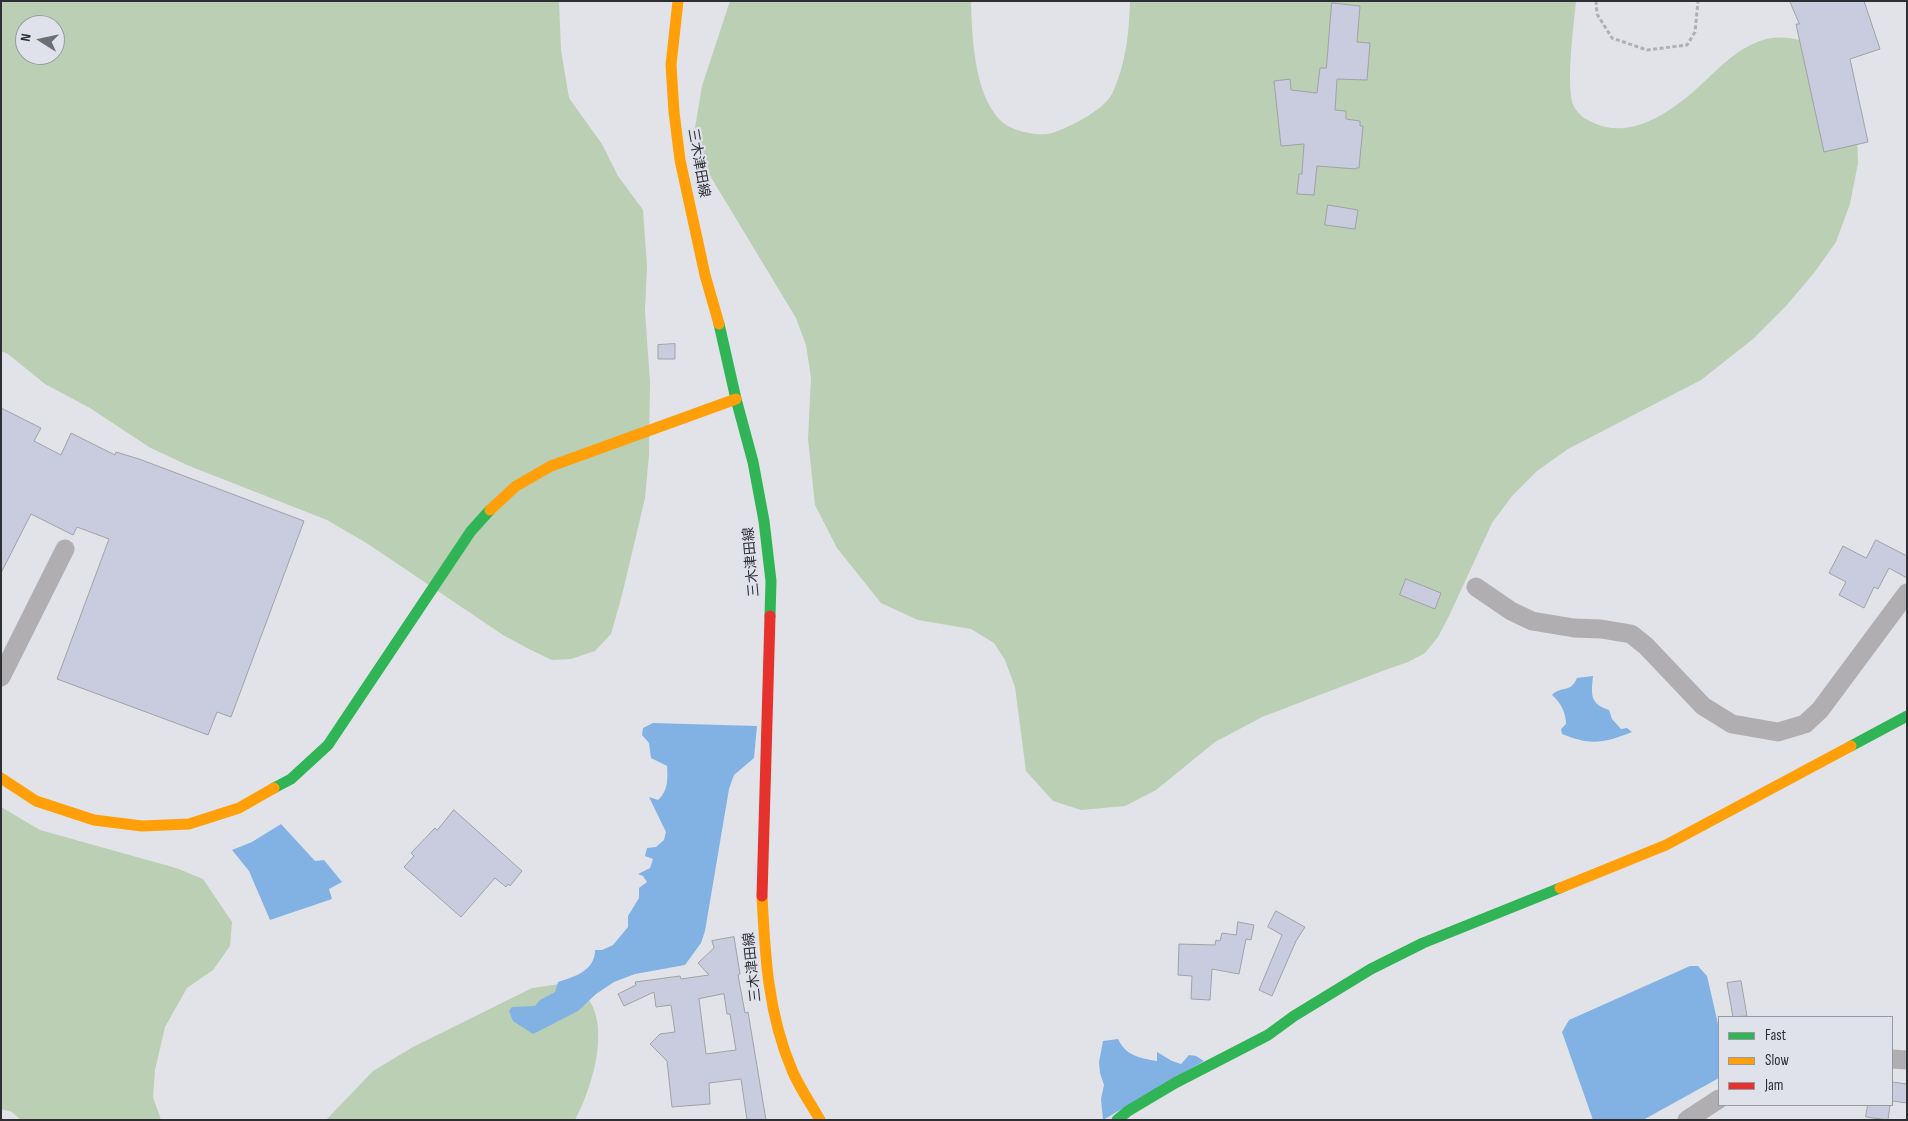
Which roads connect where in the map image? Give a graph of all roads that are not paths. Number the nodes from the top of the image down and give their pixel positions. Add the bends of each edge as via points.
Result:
1 (678, 1) edge
2 (736, 399) junction
3 (65, 549) dead end
4 (1476, 586) dead end
5 (1907, 593) edge
6 (1, 677) edge
7 (1907, 716) edge
8 (1, 778) edge
9 (1893, 1059) edge
10 (1907, 1060) edge
11 (1718, 1100) edge
12 (820, 1120) edge
13 (1117, 1120) edge
14 (1687, 1120) edge

1 - 2 street, 三木津田線 via 671,65 680,160
2 - 8 street via 551,466 516,486 471,531 328,745 291,779 239,808 189,824 142,826 94,820 36,801
2 - 12 street, 三木津田線 via 753,462 771,581 762,895 766,971 777,1030 792,1071
3 - 6 street
4 - 5 street via 1511,611 1532,621 1631,634 1703,706 1732,724 1778,732 1805,724 1820,710
7 - 13 street via 1666,845 1423,943 1371,969 1268,1035 1175,1083
9 - 10 street
11 - 14 street

